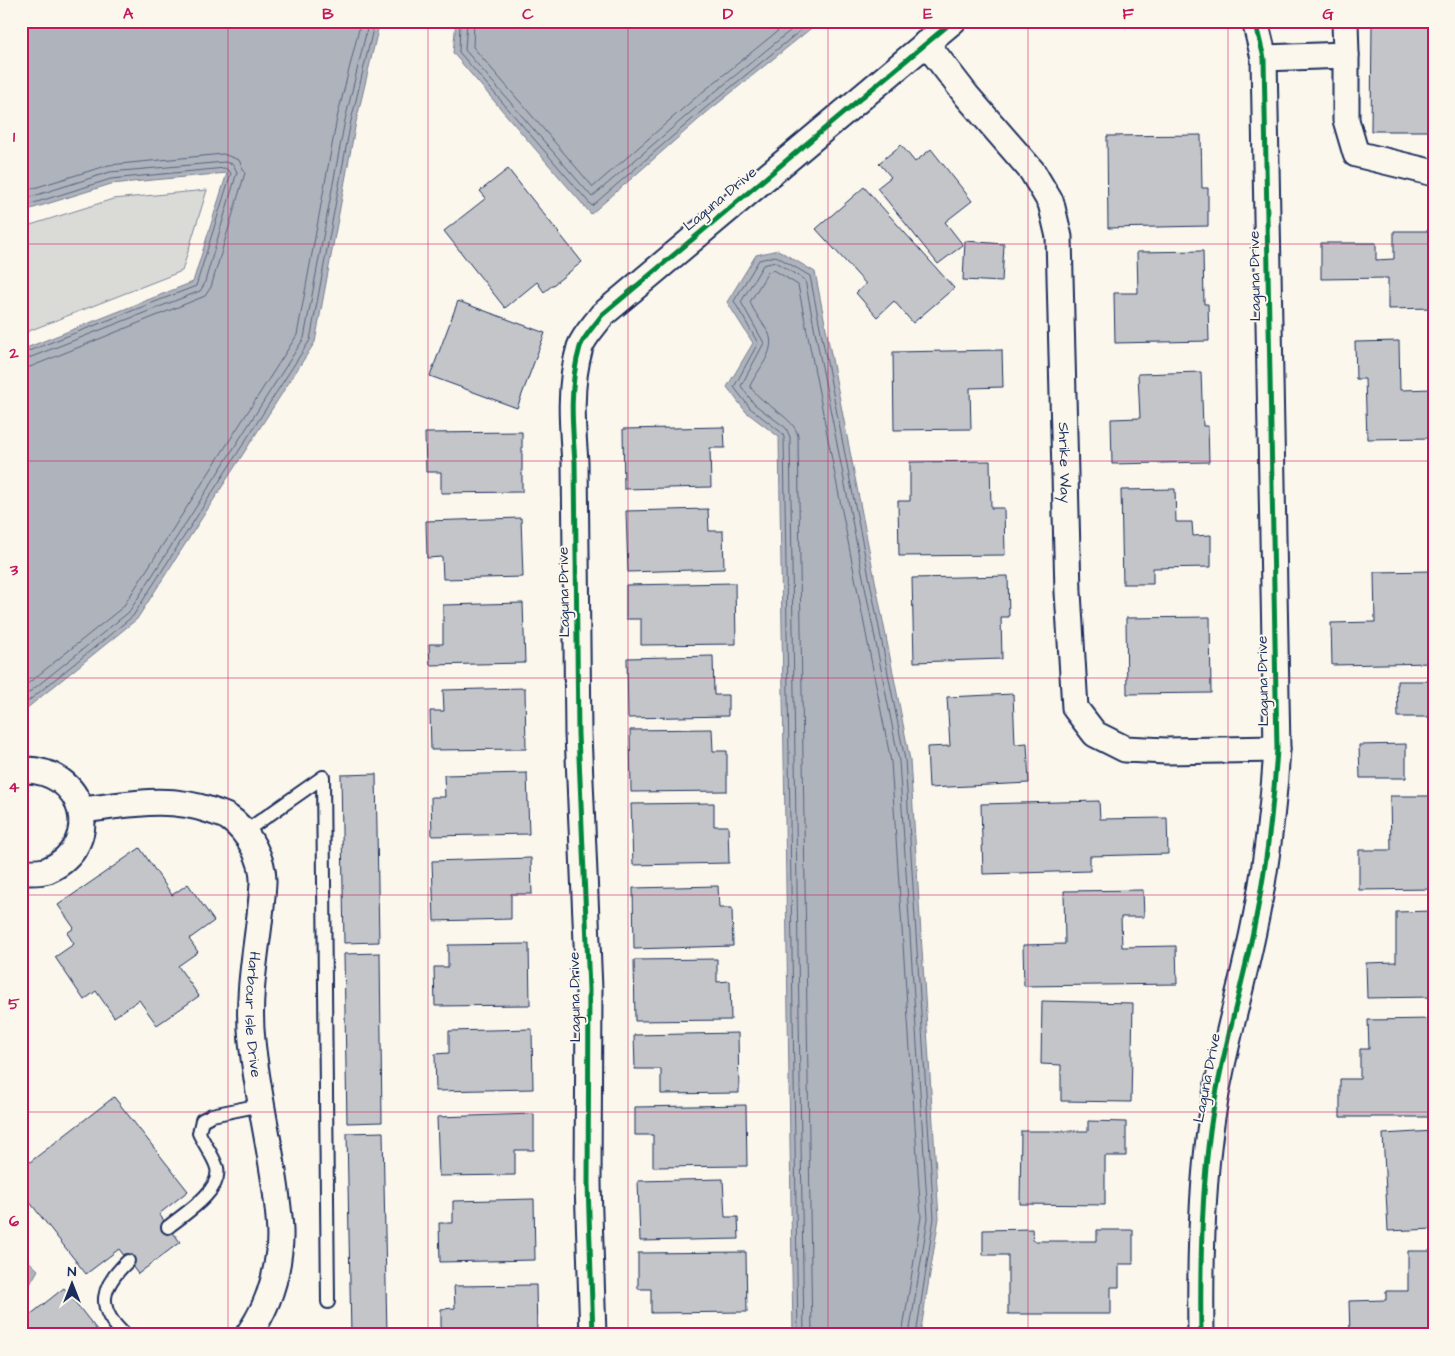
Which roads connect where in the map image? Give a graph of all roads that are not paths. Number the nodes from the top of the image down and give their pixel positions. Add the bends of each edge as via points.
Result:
1 (953, 21) edge
2 (1255, 21) edge
3 (1345, 21) edge
4 (926, 43) junction
5 (1346, 55) junction
6 (1264, 58) junction
7 (1434, 173) edge
8 (1276, 749) junction
9 (21, 770) edge
10 (81, 810) junction
11 (243, 833) junction
12 (21, 872) edge
13 (261, 1105) junction
14 (168, 1227) dead end
15 (128, 1261) dead end
16 (328, 1302) dead end
17 (125, 1335) edge
18 (248, 1335) edge
19 (593, 1335) edge
20 (1201, 1335) edge

1 - 4 street, Laguna Drive
2 - 6 street, Laguna Drive
3 - 5 street
4 - 8 street, Shrike Way via 1032,171 1051,202 1059,237 1068,592 1075,708 1095,734 1124,749
4 - 19 street, Laguna Drive via 602,315 580,345 573,387 572,426 576,462 578,734 589,988 588,1184
5 - 6 street
5 - 7 street via 1346,120 1356,154
6 - 8 street, Laguna Drive
8 - 20 street, Laguna Drive via 1268,853 1210,1130 1202,1198
9 - 10 street via 37,769 58,777 72,789
10 - 11 street, Harbour Isle Drive via 163,801 196,806 229,818
10 - 12 street via 82,828 76,846 62,862 46,871
11 - 13 street, Harbour Isle Drive via 254,846 263,879 250,997 251,1038
11 - 16 lane via 323,776
13 - 14 lane via 202,1120 199,1133 217,1168 217,1180 212,1190
13 - 18 street, Harbour Isle Drive via 275,1185 280,1249 273,1287
15 - 17 lane via 111,1277 105,1294 106,1308

